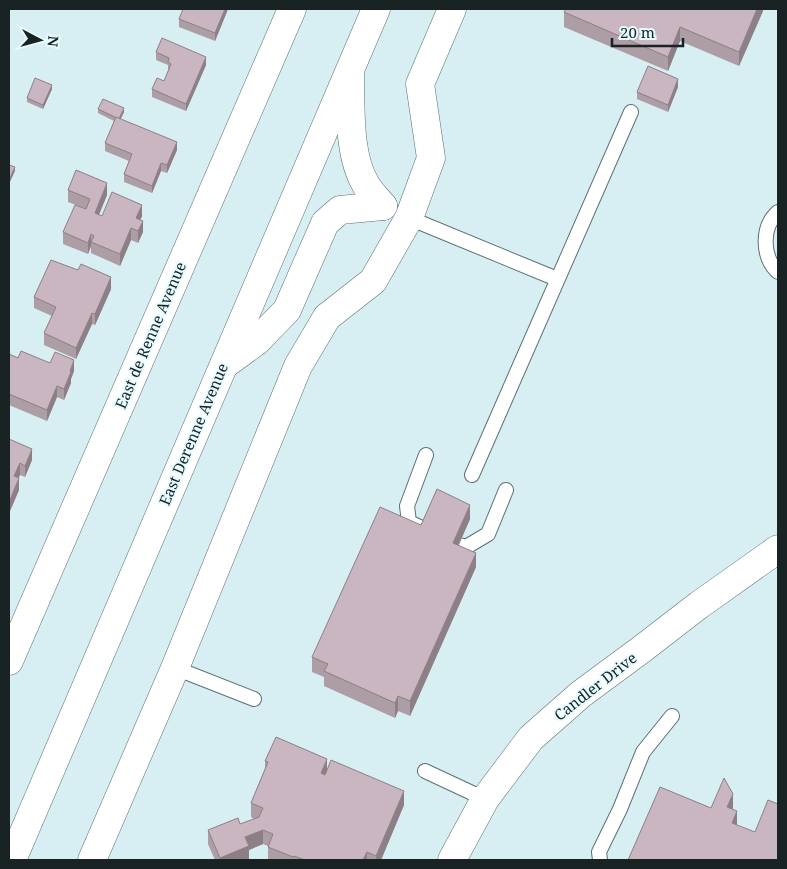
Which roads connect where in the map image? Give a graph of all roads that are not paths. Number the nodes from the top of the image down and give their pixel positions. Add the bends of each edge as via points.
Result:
1 (292, 9) edge
2 (376, 9) edge
3 (452, 9) edge
4 (350, 70) junction
5 (631, 112) dead end
6 (383, 206) junction
7 (778, 212) edge
8 (409, 218) junction
9 (778, 272) edge
10 (558, 280) junction
11 (222, 366) junction
12 (426, 456) dead end
13 (472, 475) dead end
14 (506, 490) dead end
15 (425, 529) edge
16 (459, 545) edge
17 (778, 549) edge
18 (9, 661) edge
19 (175, 668) junction
20 (254, 699) dead end
21 (672, 716) dead end
22 (424, 771) dead end
23 (486, 799) junction
24 (12, 860) edge
25 (92, 860) edge
26 (452, 860) edge
27 (600, 860) edge

1 - 18 main road, East de Renne Avenue
2 - 4 main road, East Derenne Avenue
3 - 8 main road via 420,84 431,158
4 - 6 main road via 353,148 358,169
4 - 11 main road, East Derenne Avenue
5 - 10 lane
6 - 8 lane
6 - 11 main road via 340,210 325,223 287,310 257,341
7 - 9 lane via 768,228 765,242 767,256
8 - 10 lane
8 - 19 main road via 373,281 327,317 298,366
10 - 13 lane
11 - 24 main road, East Derenne Avenue
12 - 15 lane via 407,506 409,522
14 - 16 lane via 488,534 466,547
17 - 23 main road, Candler Drive via 581,694 531,738
19 - 20 lane
19 - 25 main road
21 - 27 lane via 643,752 599,852
22 - 23 lane
23 - 26 main road, Candler Drive

